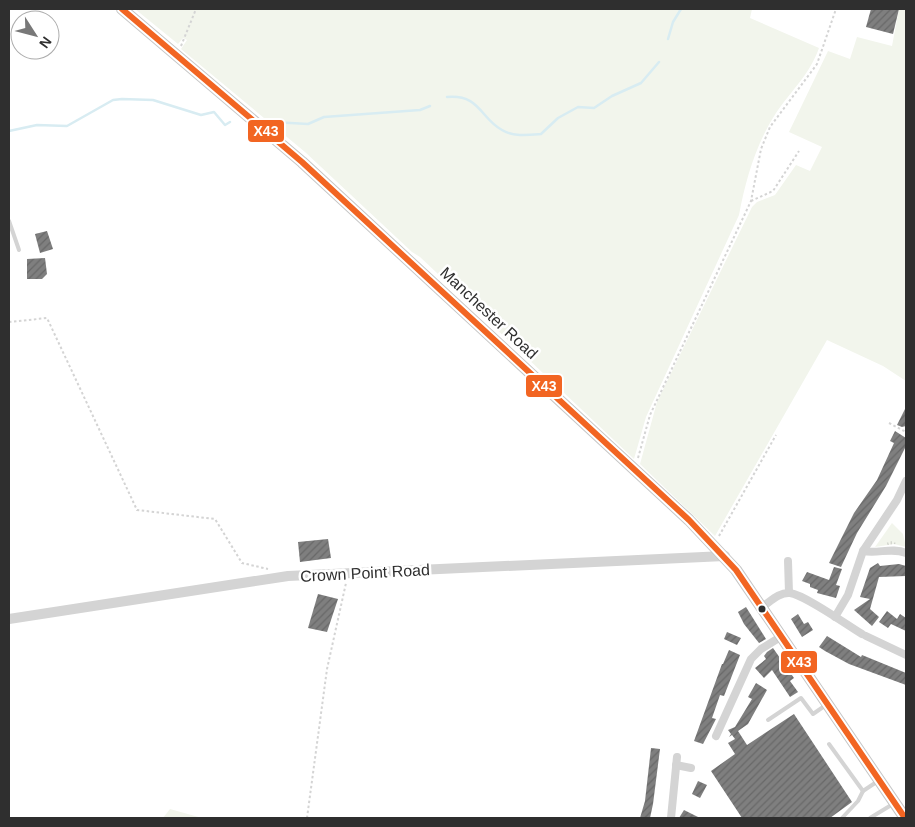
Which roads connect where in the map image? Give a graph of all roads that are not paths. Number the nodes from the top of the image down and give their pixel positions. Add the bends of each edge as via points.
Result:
1 (122, 9) edge
2 (9, 221) edge
3 (19, 250) dead end
4 (906, 481) edge
5 (863, 551) junction
6 (906, 553) edge
7 (724, 556) junction
8 (788, 561) dead end
9 (789, 593) junction
10 (762, 608) junction
11 (835, 617) junction
12 (9, 619) edge
13 (782, 636) junction
14 (906, 655) edge
15 (828, 703) junction
16 (768, 720) dead end
17 (716, 736) dead end
18 (830, 744) dead end
19 (677, 757) dead end
20 (676, 766) junction
21 (691, 768) dead end
22 (880, 780) junction
23 (863, 791) junction
24 (895, 803) junction
25 (671, 818) edge
26 (842, 818) edge
27 (870, 818) edge
28 (905, 818) edge

1 - 7 main road, Manchester Road via 302,162
2 - 3 lane
4 - 5 street
5 - 6 street
5 - 11 street via 848,595
7 - 10 main road, Manchester Road
7 - 12 street, Crown Point Road via 288,576
8 - 9 street
9 - 10 street via 780,595
9 - 11 street
10 - 13 main road, Manchester Road
11 - 14 street
13 - 15 main road, Manchester Road
13 - 17 street via 761,649 751,660
15 - 16 lane via 813,714 801,698
15 - 22 main road, Manchester Road
18 - 23 lane
19 - 20 street
20 - 21 street
20 - 25 street
22 - 23 lane
22 - 24 main road, Manchester Road
23 - 26 lane
24 - 27 lane
24 - 28 main road, Manchester Road

